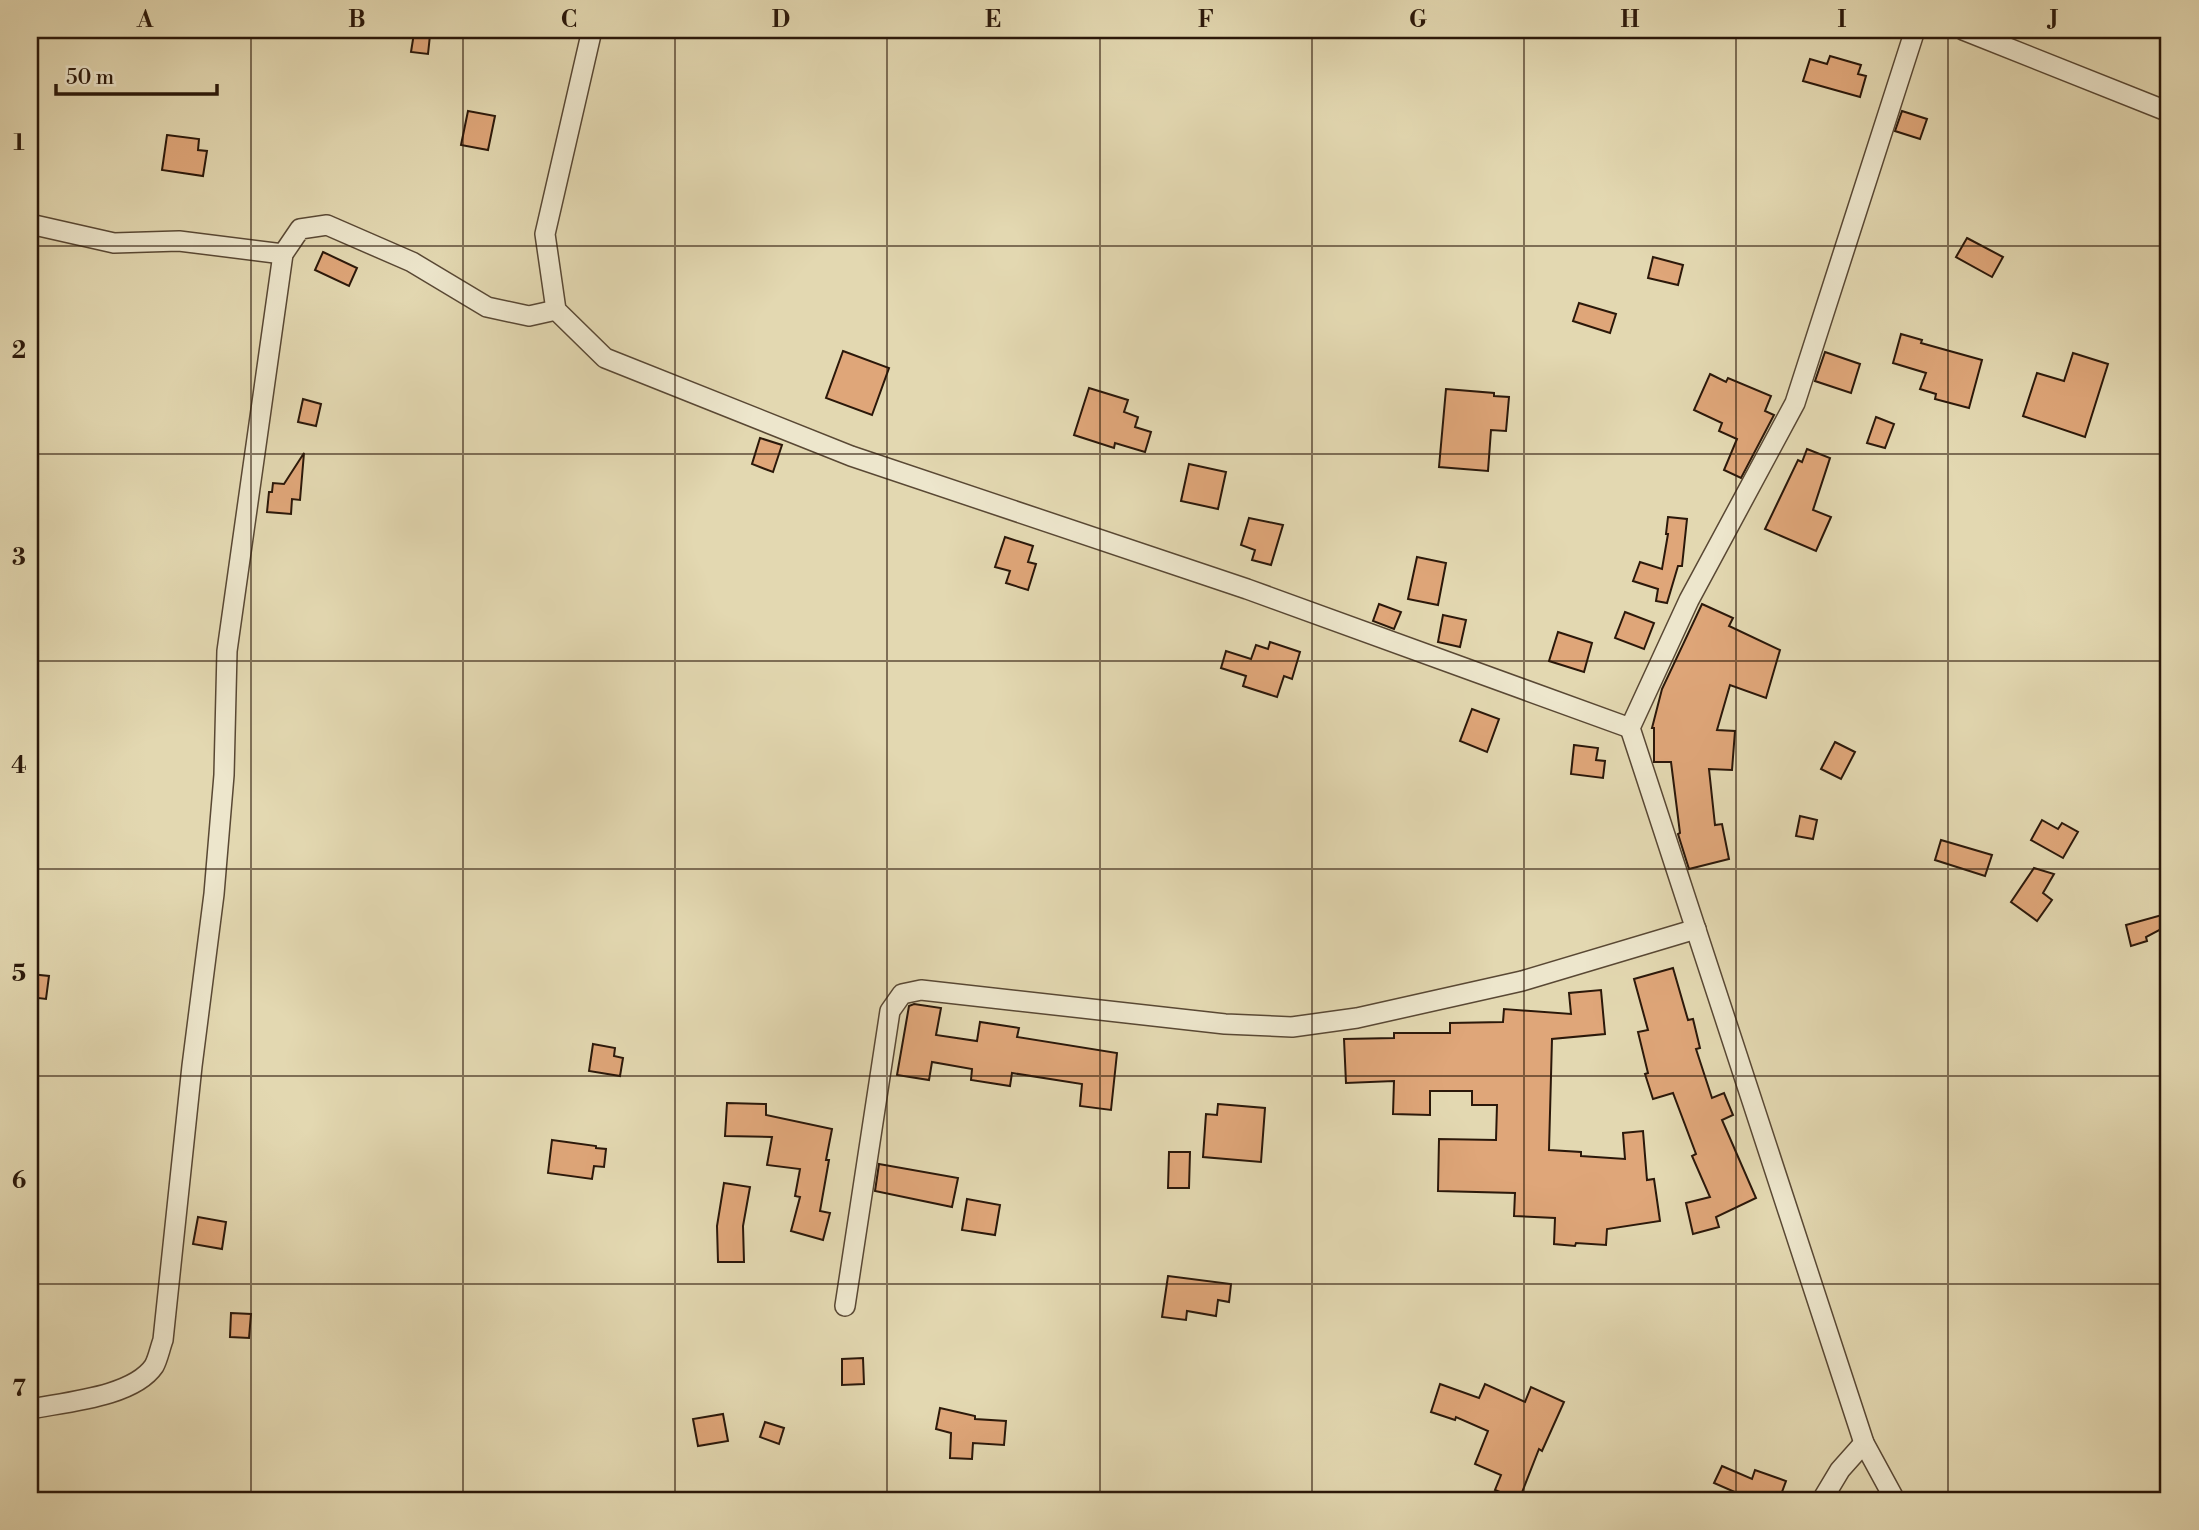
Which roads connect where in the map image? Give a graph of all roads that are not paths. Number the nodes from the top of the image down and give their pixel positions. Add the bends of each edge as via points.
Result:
1 (592, 30) edge
2 (1915, 30) edge
3 (1963, 30) edge
4 (2169, 112) edge
5 (30, 225) edge
6 (283, 254) junction
7 (556, 310) junction
8 (1630, 728) junction
9 (1696, 929) junction
10 (845, 1307) dead end
11 (30, 1409) edge
12 (1864, 1443) junction
13 (1822, 1500) edge
14 (1895, 1500) edge

1 - 7 street via 545,234
2 - 8 street via 1795,403 1689,600
3 - 4 street
5 - 6 street via 114,243 179,241
6 - 7 street via 300,229 327,225 412,262 487,307 529,316
6 - 11 street via 227,651 224,775 214,894 163,1340 154,1365 140,1380 120,1390
7 - 8 street via 605,358 851,456 1247,589
8 - 9 street
9 - 10 street via 1522,982 1357,1018 1292,1027 1225,1024 921,990 902,994 890,1011
9 - 12 street
12 - 13 street
12 - 14 street

